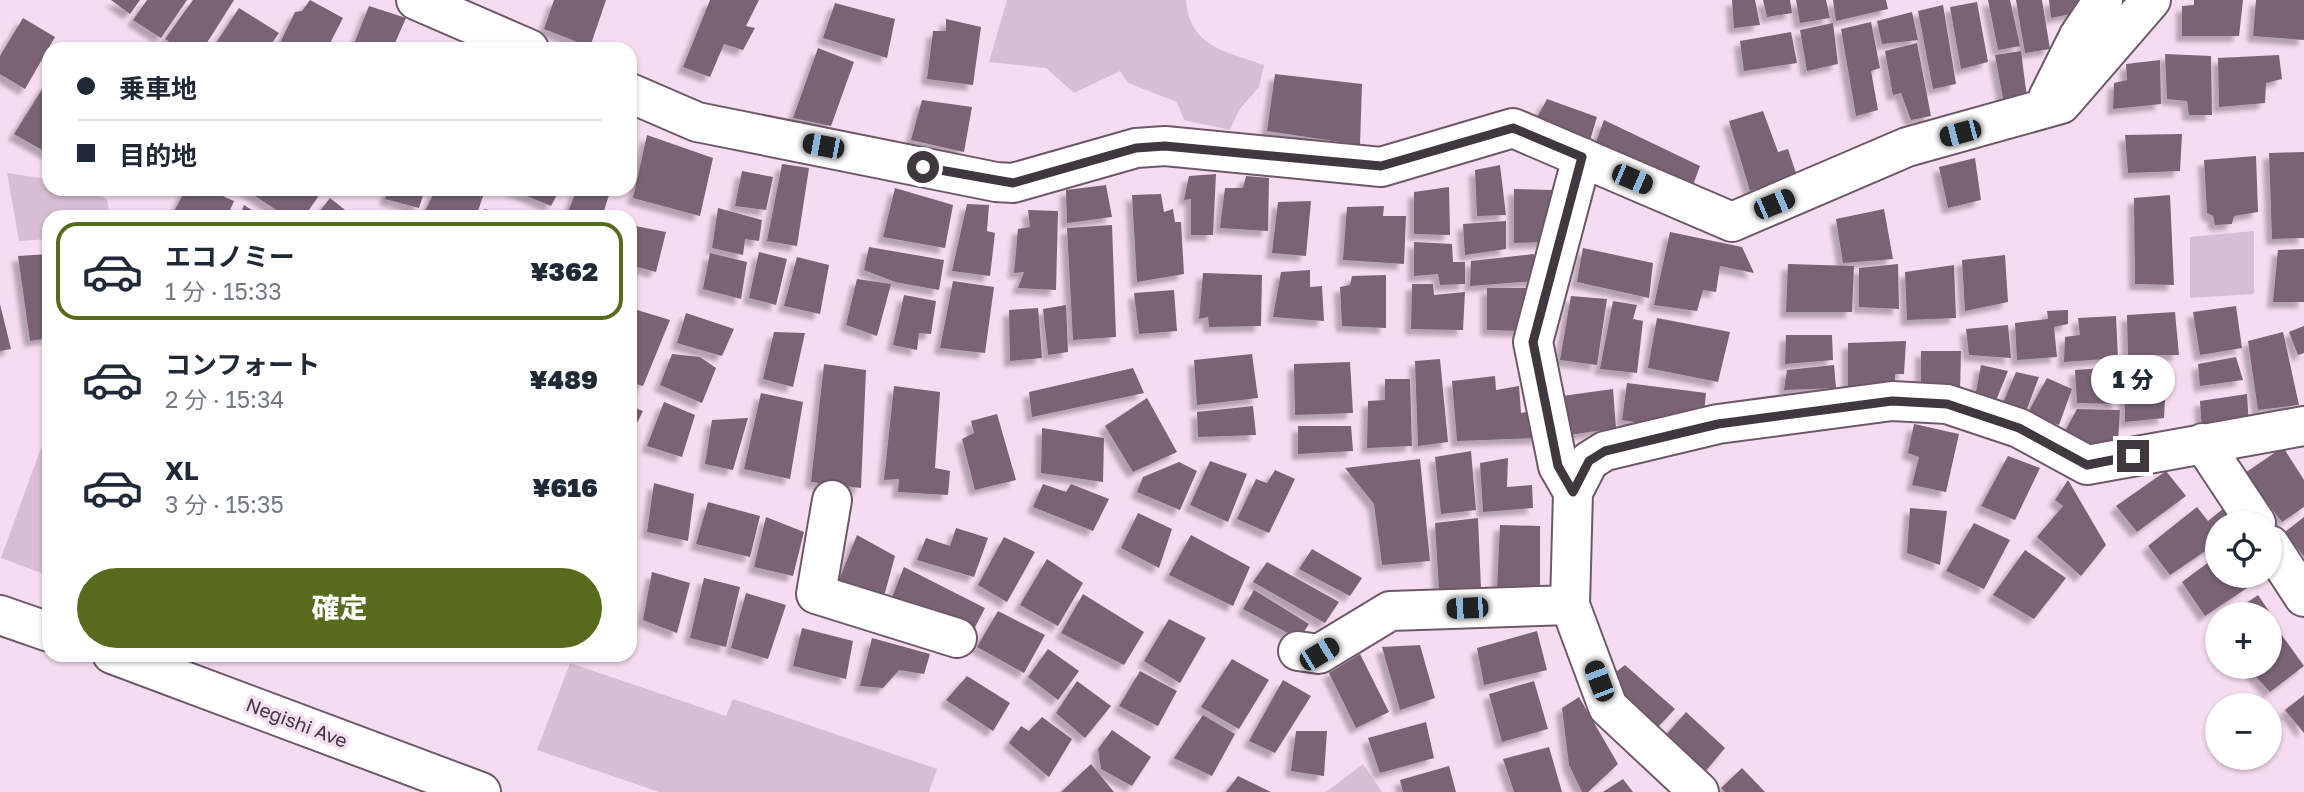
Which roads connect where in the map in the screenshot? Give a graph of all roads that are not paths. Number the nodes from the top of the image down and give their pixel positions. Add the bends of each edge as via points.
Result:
1 (416, 0) edge
2 (2103, 0) edge
3 (2151, 0) edge
4 (512, 42) edge
5 (637, 96) edge
6 (2042, 109) junction
7 (1582, 157) junction
8 (2304, 426) edge
9 (2203, 443) junction
10 (1573, 492) junction
11 (832, 500) dead end
12 (2248, 511) edge
13 (2282, 563) edge
14 (2304, 597) edge
15 (1570, 605) junction
16 (0, 615) edge
17 (42, 630) edge
18 (957, 638) dead end
19 (1298, 651) dead end
20 (133, 662) edge
21 (481, 792) edge
22 (1699, 792) edge

1 - 4 street
2 - 6 street
3 - 6 street via 2061,104
5 - 7 street via 697,122 996,182 1013,183 1136,148 1165,146 1381,166 1513,128
6 - 7 street via 1907,147 1732,222
7 - 10 street via 1533,342 1558,466
8 - 9 street
9 - 10 street via 2087,465 2019,428 1947,404 1892,401 1718,424 1605,451 1589,461
9 - 12 street
10 - 15 street
11 - 18 street via 816,594
13 - 14 street
15 - 19 street via 1390,611 1319,654
15 - 22 street via 1608,707
16 - 17 street
20 - 21 street, Negishi Ave

